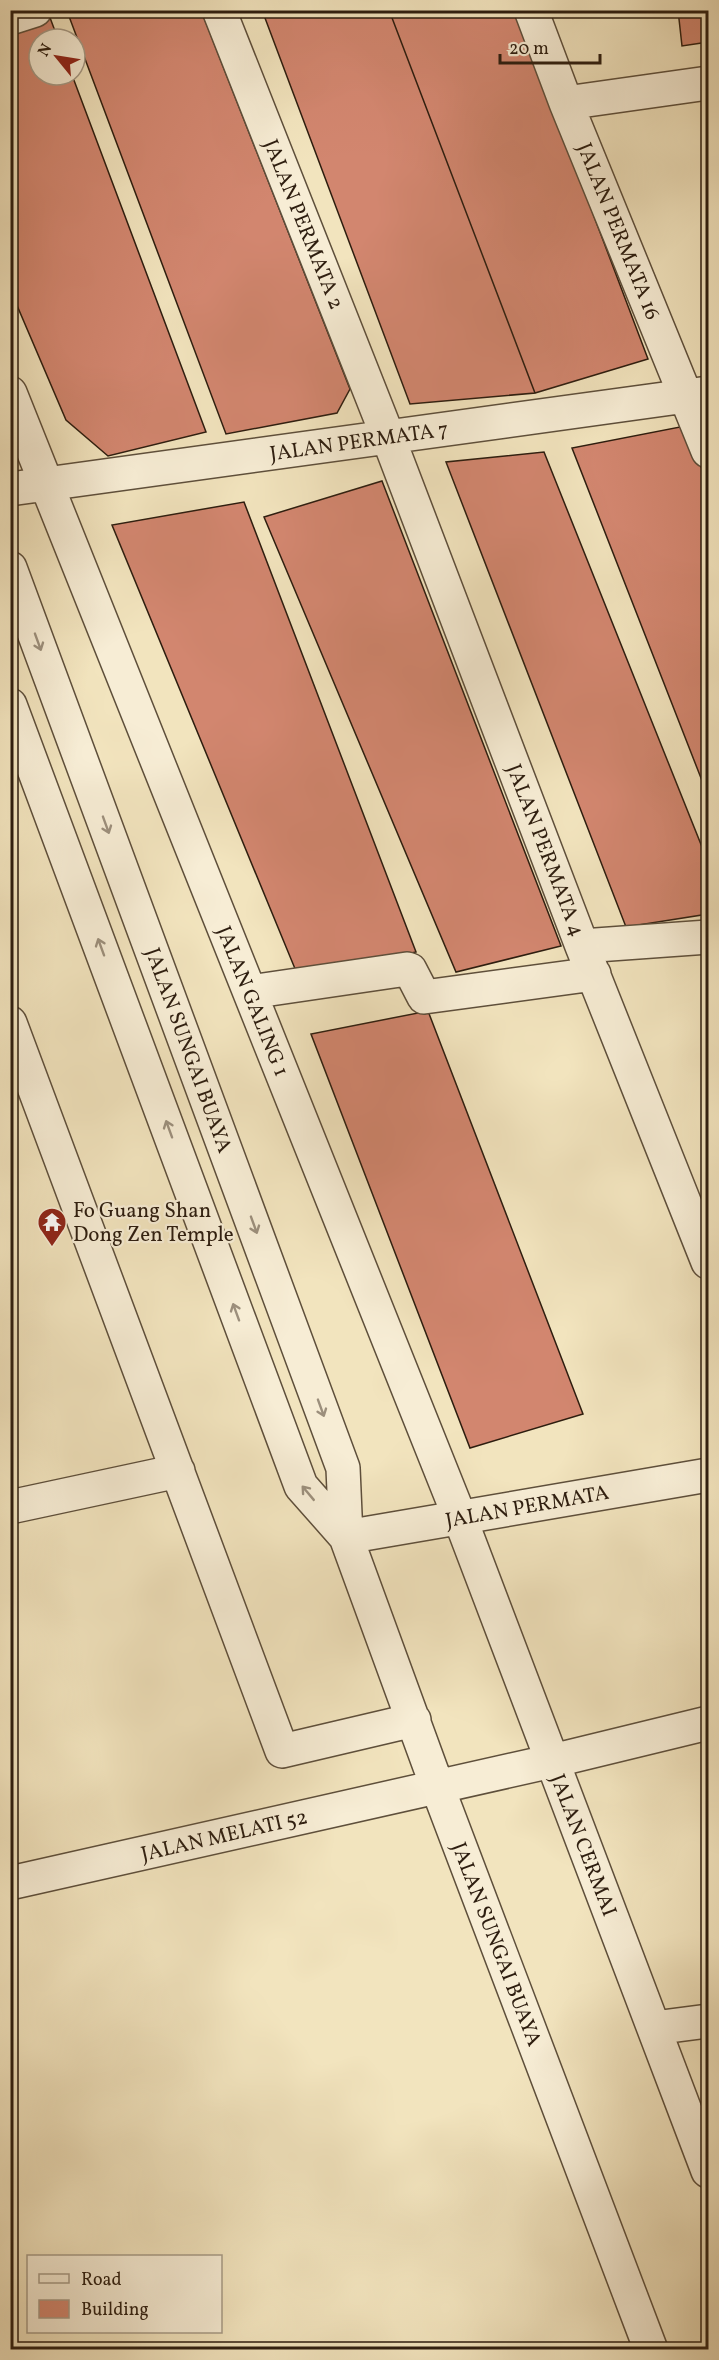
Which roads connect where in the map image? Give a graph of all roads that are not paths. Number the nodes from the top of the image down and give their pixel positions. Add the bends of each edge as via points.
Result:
1 (34, 10) edge
2 (219, 10) edge
3 (531, 10) edge
4 (10, 18) edge
5 (708, 83) edge
6 (566, 103) junction
7 (10, 393) edge
8 (698, 394) edge
9 (388, 437) junction
10 (708, 451) edge
11 (47, 484) junction
12 (10, 489) edge
13 (10, 568) edge
14 (10, 705) edge
15 (708, 937) edge
16 (588, 960) junction
17 (250, 992) junction
18 (10, 1023) edge
19 (708, 1262) edge
20 (178, 1471) junction
21 (708, 1475) edge
22 (10, 1507) edge
23 (460, 1518) junction
24 (346, 1537) junction
25 (414, 1720) junction
26 (708, 1723) edge
27 (552, 1761) junction
28 (437, 1786) junction
29 (10, 1883) edge
30 (708, 2021) edge
31 (654, 2028) junction
32 (708, 2171) edge
33 (651, 2349) edge

1 - 4 street
2 - 9 street, JALAN PERMATA 2
3 - 6 street, JALAN PERMATA 16
5 - 6 street
6 - 8 street, JALAN PERMATA 16
7 - 11 street
8 - 9 street, JALAN PERMATA 7
8 - 10 street, JALAN PERMATA 16
9 - 11 street, JALAN PERMATA 7
9 - 16 street, JALAN PERMATA 4
11 - 12 street, JALAN PERMATA 7
11 - 17 street, JALAN GALING 1
13 -> 24 street, JALAN SUNGAI BUAYA via 343,1467
24 -> 14 street, JALAN SUNGAI BUAYA via 301,1486
15 - 16 street
16 - 17 street via 424,997 407,969
16 - 19 street, JALAN PERMATA 4
17 - 23 street, JALAN GALING 1
18 - 20 street
20 - 22 street
20 - 25 street via 282,1751
21 - 23 street, JALAN PERMATA
23 - 24 street, JALAN PERMATA
23 - 27 street, JALAN CERMAI
24 - 25 street, JALAN SUNGAI BUAYA
25 - 28 street, JALAN SUNGAI BUAYA
26 - 27 street, JALAN MELATI 52
27 - 28 street, JALAN MELATI 52
27 - 31 street, JALAN CERMAI
28 - 29 street, JALAN MELATI 52
28 - 33 street, JALAN SUNGAI BUAYA
30 - 31 street
31 - 32 street, JALAN CERMAI

